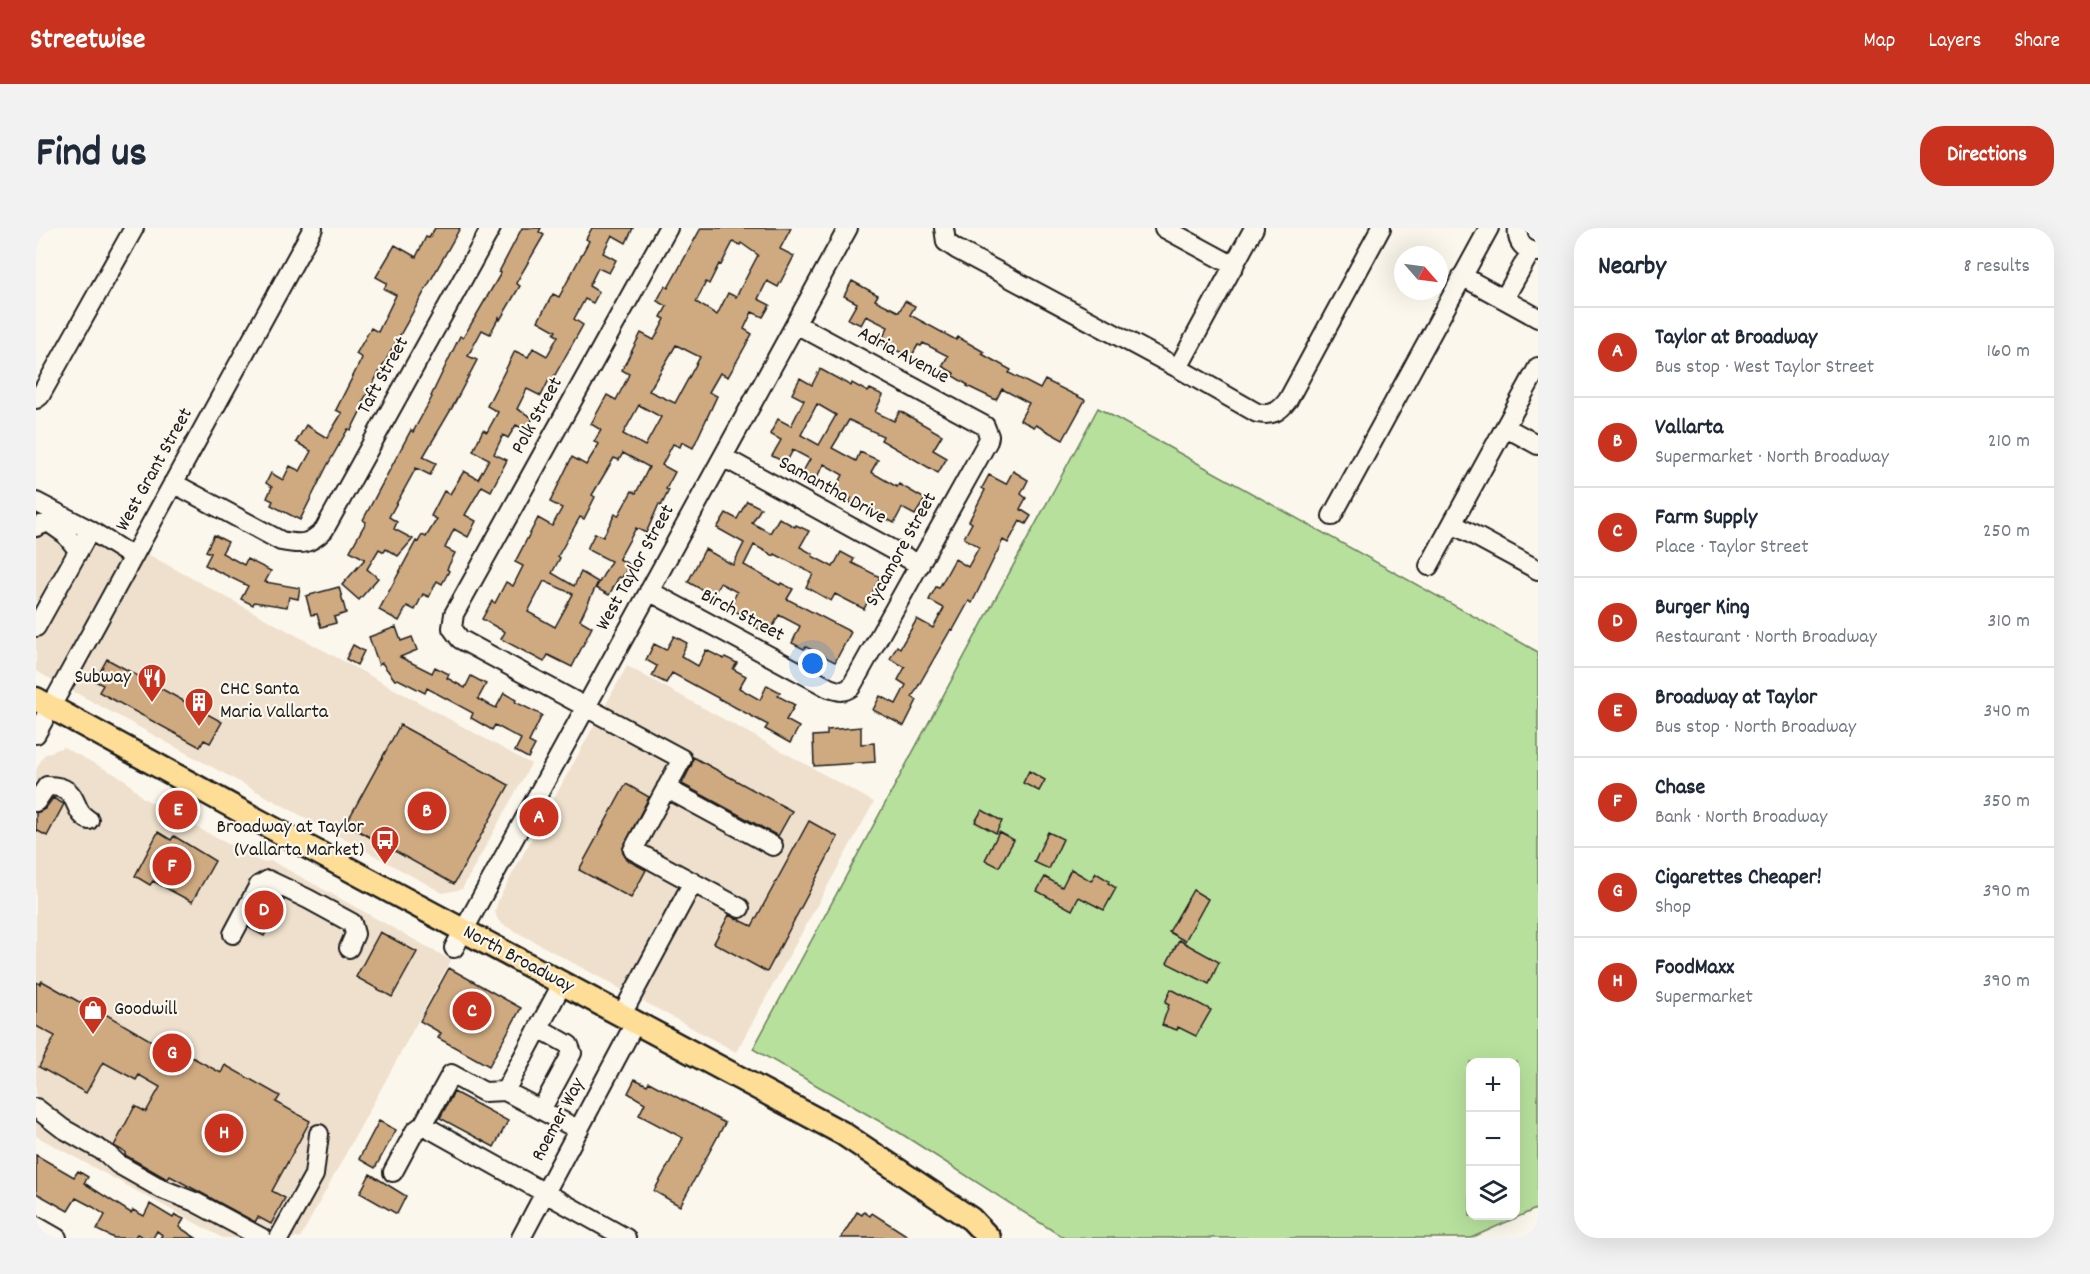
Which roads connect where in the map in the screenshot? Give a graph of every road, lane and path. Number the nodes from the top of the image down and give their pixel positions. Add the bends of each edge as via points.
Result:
1 (134, 228) edge
2 (314, 228) edge
3 (491, 228) edge
4 (668, 228) edge
5 (848, 228) edge
6 (944, 228) edge
7 (1164, 228) edge
8 (1254, 228) edge
9 (1381, 228) edge
10 (1488, 228) edge
11 (1517, 228) edge
12 (1534, 252) edge
13 (1234, 266) junction
14 (1462, 276) junction
15 (1504, 299) junction
16 (1538, 318) edge
17 (796, 324) junction
18 (1178, 368) junction
19 (1538, 368) edge
20 (36, 399) edge
21 (1505, 427) junction
22 (988, 429) joint
23 (1538, 445) edge
24 (723, 457) junction
25 (173, 483) junction
26 (36, 502) edge
27 (1332, 516) dead end
28 (1453, 524) junction
29 (36, 527) edge
30 (90, 530) junction
31 (78, 550) junction
32 (133, 557) junction
33 (920, 565) junction
34 (1429, 566) dead end
35 (1538, 570) edge
36 (649, 591) junction
37 (36, 627) edge
38 (847, 690) joint
39 (43, 703) edge
40 (586, 707) junction
41 (36, 734) edge
42 (666, 788) junction
43 (36, 802) edge
44 (89, 820) dead end
45 (773, 846) dead end
46 (693, 882) junction
47 (740, 908) dead end
48 (233, 934) dead end
49 (459, 940) junction
50 (349, 948) dead end
51 (562, 984) junction
52 (628, 1019) junction
53 (538, 1028) junction
54 (505, 1091) junction
55 (36, 1108) edge
56 (542, 1110) junction
57 (423, 1125) junction
58 (579, 1130) junction
59 (319, 1134) dead end
60 (393, 1172) dead end
61 (545, 1193) junction
62 (36, 1226) edge
63 (57, 1238) edge
64 (262, 1238) edge
65 (279, 1238) edge
66 (523, 1238) edge
67 (626, 1238) edge
68 (989, 1238) edge

1 - 20 street
2 - 25 street, West Grant Street
3 - 25 street, Taft Street via 324,530 310,542 281,541
4 - 40 street, Polk Street via 454,614 452,628 460,639
5 - 17 street, West Taylor Street
6 - 18 street via 945,242 956,249
7 - 13 street
8 - 13 street
9 - 18 street via 1280,411 1269,416 1257,413
10 - 14 street
11 - 12 street via 1519,242
12 - 15 street
13 - 18 street
14 - 15 street
14 - 27 street
15 - 16 street
17 - 22 street, Adria Avenue
17 - 24 street, West Taylor Street
19 - 21 street
21 - 23 street
21 - 28 street
22 - 33 street, Sycamore Street via 988,441
24 - 33 street, Samantha Drive
24 - 36 street, West Taylor Street
25 - 32 street, West Grant Street
26 - 30 street
28 - 34 street
28 - 35 street
29 - 31 street via 48,522 55,525
30 - 31 street
30 - 32 street
31 - 37 street
32 - 39 street, West Grant Street
33 - 38 street, Sycamore Street
36 - 38 street, Birch Street via 829,688
36 - 40 street, West Taylor Street
39 - 41 street, West Grant Street
39 - 49 main road, North Broadway
40 - 42 street via 682,759
40 - 49 street, West Taylor Street
42 - 45 street
42 - 46 street via 633,850
43 - 44 street via 47,786 64,789
46 - 47 street
46 - 52 street, Roemer Way
48 - 50 street via 259,885 268,880 352,923 356,934
49 - 51 main road, North Broadway
51 - 52 main road, North Broadway
51 - 53 street
52 - 58 street, Roemer Way
52 - 68 main road, North Broadway via 842,1133 970,1219
53 - 54 street
53 - 56 street via 569,1045 572,1053
54 - 56 street
54 - 57 street via 484,1092 451,1074
55 - 64 street via 118,1164
56 - 58 street
57 - 60 street via 415,1131
57 - 61 street
58 - 61 street, Roemer Way
59 - 65 street via 314,1175
61 - 66 street, Roemer Way
61 - 67 street
62 - 63 street

